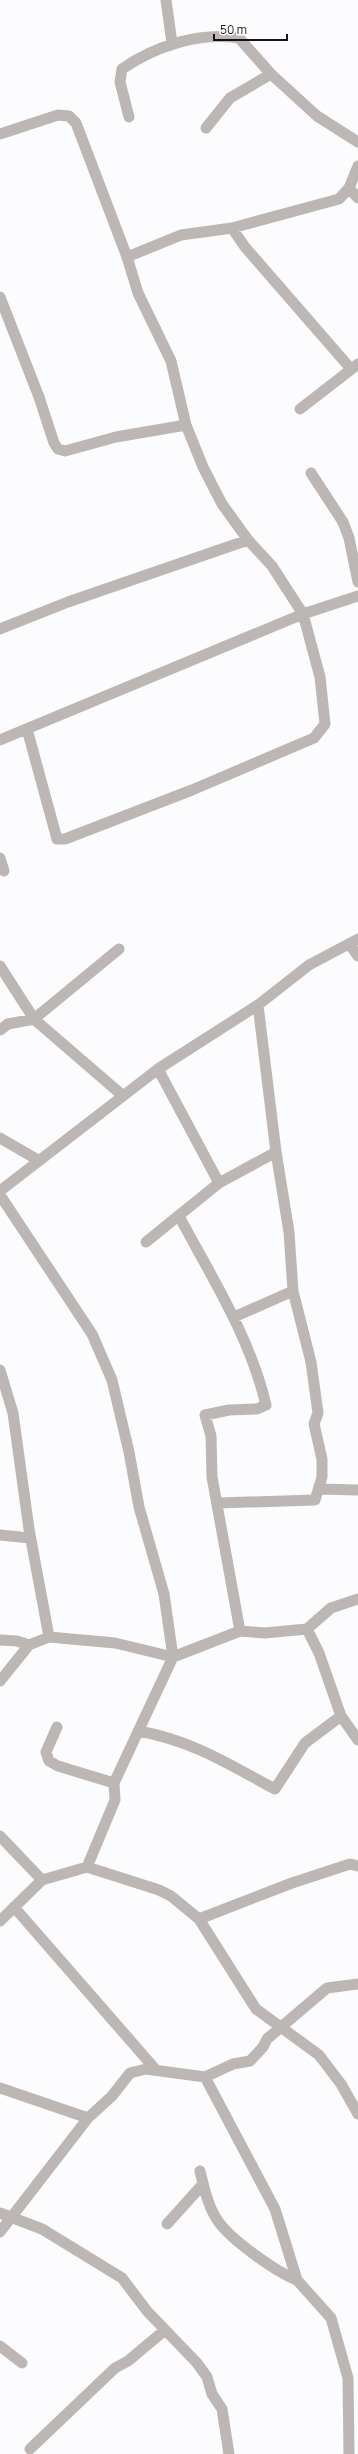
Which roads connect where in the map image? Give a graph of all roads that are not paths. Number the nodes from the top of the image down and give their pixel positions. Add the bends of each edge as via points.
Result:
1 (166, 0) edge
2 (172, 43) junction
3 (271, 74) junction
4 (129, 117) dead end
5 (206, 128) dead end
6 (0, 134) edge
7 (358, 142) edge
8 (358, 166) edge
9 (349, 188) junction
10 (358, 198) edge
11 (232, 228) junction
12 (127, 257) junction
13 (0, 297) edge
14 (354, 367) edge
15 (300, 409) dead end
16 (186, 425) junction
17 (311, 473) dead end
18 (248, 540) junction
19 (358, 582) edge
20 (358, 596) edge
21 (303, 614) junction
22 (0, 629) edge
23 (27, 729) junction
24 (0, 740) edge
25 (0, 858) edge
26 (4, 871) dead end
27 (354, 942) edge
28 (119, 949) dead end
29 (358, 956) edge
30 (0, 966) edge
31 (258, 1005) junction
32 (34, 1019) junction
33 (0, 1030) edge
34 (158, 1068) junction
35 (122, 1095) junction
36 (0, 1138) edge
37 (276, 1152) junction
38 (38, 1160) junction
39 (219, 1183) junction
40 (0, 1191) edge
41 (0, 1195) edge
42 (179, 1216) junction
43 (146, 1242) dead end
44 (293, 1291) junction
45 (234, 1317) junction
46 (0, 1370) edge
47 (319, 1489) junction
48 (357, 1490) dead end
49 (218, 1503) junction
50 (0, 1536) edge
51 (30, 1538) junction
52 (358, 1599) edge
53 (307, 1629) junction
54 (240, 1631) junction
55 (49, 1637) junction
56 (0, 1640) edge
57 (29, 1645) junction
58 (173, 1657) junction
59 (0, 1682) edge
60 (341, 1716) junction
61 (57, 1727) dead end
62 (138, 1731) junction
63 (358, 1740) edge
64 (114, 1783) junction
65 (0, 1836) edge
66 (358, 1866) edge
67 (87, 1867) junction
68 (42, 1880) junction
69 (14, 1907) junction
70 (200, 1919) junction
71 (0, 1921) edge
72 (358, 1984) edge
73 (282, 2028) junction
74 (156, 2070) junction
75 (205, 2077) junction
76 (0, 2088) edge
77 (358, 2114) edge
78 (88, 2118) junction
79 (200, 2171) dead end
80 (203, 2184) junction
81 (0, 2213) edge
82 (11, 2216) junction
83 (167, 2224) dead end
84 (0, 2232) edge
85 (297, 2280) junction
86 (165, 2330) junction
87 (0, 2346) edge
88 (22, 2363) dead end
89 (30, 2449) dead end
90 (229, 2454) edge
91 (350, 2454) edge

1 - 2 street
2 - 3 street via 226,36 239,38
2 - 4 street via 141,56 122,69 120,82
3 - 5 street via 230,98
3 - 7 street via 317,116
6 - 12 street via 58,115 69,116 76,123
8 - 9 street
9 - 10 street
9 - 11 street via 339,199
11 - 12 street via 181,235
11 - 14 street via 245,247
12 - 16 street via 138,293 171,361
13 - 16 street via 58,449 65,451 116,437
14 - 15 street
16 - 18 street via 222,504
17 - 19 street via 343,522
18 - 21 street via 272,566
18 - 22 street via 68,602
20 - 21 street
21 - 23 street
21 - 23 street via 320,677 325,724 314,738 192,790 65,839 57,839
23 - 24 street
25 - 26 street
27 - 29 street
27 - 31 street via 309,965
28 - 32 street
30 - 32 street
31 - 34 street
31 - 37 street
32 - 33 street via 8,1024
32 - 35 street
34 - 35 street
34 - 39 street
35 - 38 street
36 - 38 street
37 - 39 street
37 - 44 street via 289,1232
38 - 40 street
39 - 42 street
41 - 58 street via 92,1334 112,1380 139,1507 164,1594
42 - 43 street
42 - 45 street
44 - 45 street
44 - 47 street via 311,1362 318,1413 314,1424 322,1459
45 - 49 street via 266,1405 257,1409 229,1410 205,1415 211,1436 212,1477
46 - 51 street via 13,1413
47 - 48 street
47 - 49 street via 315,1500
49 - 54 street
50 - 51 street
51 - 55 street
52 - 53 street via 330,1608
53 - 54 street via 265,1633
53 - 60 street via 319,1653
54 - 58 street
55 - 57 street
55 - 58 street via 114,1643
56 - 57 street
57 - 59 street
58 - 62 street
60 - 62 street via 305,1744 275,1789 176,1739
60 - 63 street
61 - 64 street via 46,1752 49,1761
62 - 64 street
64 - 67 street via 115,1800
65 - 68 street
66 - 70 street via 350,1864 292,1883
67 - 68 street
67 - 70 street via 159,1890 180,1902
68 - 69 street
69 - 71 street
69 - 74 street
70 - 73 street via 249,2000 266,2018
72 - 73 street via 327,1988
73 - 75 street via 268,2039 250,2061 233,2064
73 - 77 street via 319,2055 341,2084
74 - 75 street
74 - 78 street via 146,2069 130,2073 112,2096
75 - 85 street via 276,2209
76 - 78 street
78 - 82 street
79 - 80 street
80 - 83 street
80 - 85 street via 214,2213 224,2228 281,2273
81 - 82 street
82 - 84 street
82 - 86 street via 42,2230 114,2271
85 - 91 street via 331,2318 341,2350 348,2378
86 - 89 street via 128,2361 115,2368
86 - 90 street via 208,2377 212,2394 222,2409
87 - 88 street

